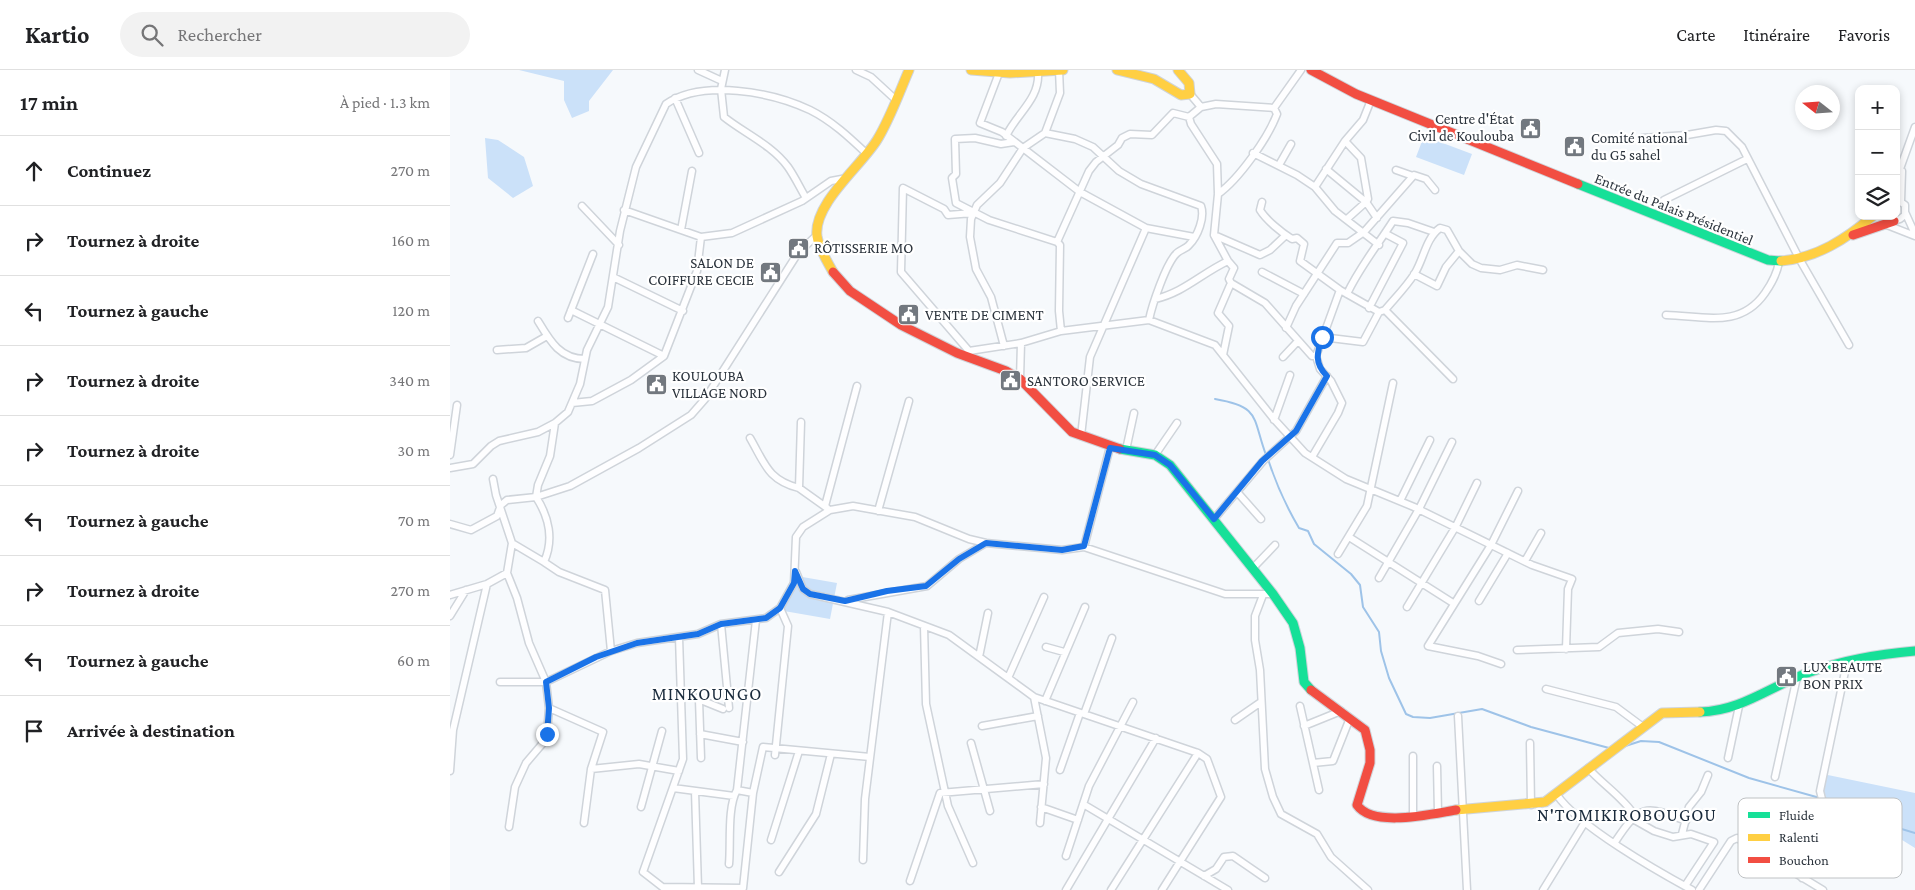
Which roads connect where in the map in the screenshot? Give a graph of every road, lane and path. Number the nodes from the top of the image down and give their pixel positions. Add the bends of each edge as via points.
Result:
1 (698, 70) edge
2 (724, 70) edge
3 (856, 70) edge
4 (909, 70) edge
5 (971, 70) edge
6 (1061, 70) edge
7 (1117, 70) edge
8 (1178, 70) edge
9 (1301, 70) edge
10 (1310, 70) edge
11 (983, 71) edge
12 (1038, 72) junction
13 (999, 73) junction
14 (722, 81) junction
15 (721, 89) junction
16 (1190, 94) junction
17 (675, 98) junction
18 (896, 100) junction
19 (1371, 100) junction
20 (1201, 107) junction
21 (1274, 108) junction
22 (1189, 117) junction
23 (1915, 127) edge
24 (1045, 133) junction
25 (1006, 136) junction
26 (1642, 138) dead end
27 (1345, 141) junction
28 (1014, 142) junction
29 (1292, 144) dead end
30 (1023, 148) junction
31 (699, 152) dead end
32 (1253, 153) junction
33 (867, 154) junction
34 (1106, 157) junction
35 (1748, 159) junction
36 (1279, 165) junction
37 (1902, 167) junction
38 (1326, 169) junction
39 (1396, 170) dead end
40 (692, 171) dead end
41 (1898, 175) edge
42 (1413, 176) junction
43 (847, 178) junction
44 (1315, 188) junction
45 (1900, 189) edge
46 (1435, 190) dead end
47 (1080, 192) junction
48 (1218, 194) junction
49 (806, 198) junction
50 (1664, 200) dead end
51 (1262, 202) dead end
52 (1366, 202) junction
53 (1900, 202) edge
54 (582, 206) dead end
55 (624, 210) junction
56 (1906, 212) junction
57 (973, 213) junction
58 (1377, 218) junction
59 (1900, 218) edge
60 (1347, 219) junction
61 (1867, 220) edge
62 (1888, 220) edge
63 (1146, 228) junction
64 (681, 230) junction
65 (1364, 232) junction
66 (1434, 232) junction
67 (1386, 234) junction
68 (817, 235) junction
69 (1214, 235) junction
70 (1286, 235) junction
71 (1915, 235) edge
72 (701, 237) junction
73 (1194, 237) junction
74 (1057, 242) junction
75 (1836, 242) junction
76 (619, 245) junction
77 (1379, 245) junction
78 (1459, 251) junction
79 (593, 254) dead end
80 (1800, 260) junction
81 (1228, 261) junction
82 (1779, 262) junction
83 (1543, 270) dead end
84 (1262, 272) dead end
85 (1317, 274) junction
86 (1414, 274) junction
87 (613, 277) junction
88 (1231, 283) junction
89 (1340, 290) junction
90 (1304, 294) junction
91 (1347, 294) junction
92 (1155, 299) junction
93 (1369, 308) junction
94 (571, 310) junction
95 (684, 311) junction
96 (1382, 311) junction
97 (1666, 315) dead end
98 (568, 318) dead end
99 (1149, 320) junction
100 (538, 321) dead end
101 (601, 325) junction
102 (1104, 325) junction
103 (1286, 328) junction
104 (1061, 331) junction
105 (547, 336) junction
106 (1322, 337) junction
107 (1298, 340) junction
108 (1021, 342) junction
109 (1850, 344) dead end
110 (1004, 346) junction
111 (497, 350) dead end
112 (1223, 355) junction
113 (664, 356) junction
114 (1316, 356) junction
115 (1283, 357) dead end
116 (585, 359) junction
117 (1290, 375) dead end
118 (1327, 376) junction
119 (1020, 379) junction
120 (1452, 379) dead end
121 (1393, 383) dead end
122 (857, 386) dead end
123 (910, 401) dead end
124 (572, 403) junction
125 (457, 405) dead end
126 (1134, 412) dead end
127 (1274, 420) junction
128 (801, 422) dead end
129 (1177, 423) dead end
130 (555, 424) junction
131 (1081, 436) junction
132 (1290, 436) junction
133 (750, 438) dead end
134 (1430, 440) dead end
135 (1452, 442) dead end
136 (1110, 448) junction
137 (1126, 450) junction
138 (450, 455) edge
139 (1155, 455) junction
140 (1312, 457) junction
141 (450, 468) edge
142 (493, 479) dead end
143 (1477, 483) dead end
144 (799, 488) junction
145 (1370, 489) junction
146 (1518, 491) dead end
147 (1238, 493) junction
148 (536, 497) junction
149 (1400, 501) junction
150 (501, 505) junction
151 (827, 508) junction
152 (1419, 509) junction
153 (878, 510) junction
154 (1214, 519) junction
155 (1261, 519) dead end
156 (450, 524) edge
157 (1456, 526) junction
158 (1541, 533) dead end
159 (1350, 537) junction
160 (512, 543) junction
161 (986, 543) junction
162 (1275, 545) dead end
163 (1491, 545) junction
164 (1084, 546) junction
165 (1508, 553) junction
166 (1338, 554) dead end
167 (1388, 561) junction
168 (1525, 561) junction
169 (544, 562) junction
170 (1253, 568) junction
171 (795, 571) junction
172 (507, 573) junction
173 (1379, 578) dead end
174 (487, 584) junction
175 (1420, 584) junction
176 (466, 590) junction
177 (1274, 594) junction
178 (450, 595) edge
179 (1263, 595) junction
180 (1044, 596) dead end
181 (845, 601) junction
182 (1479, 601) dead end
183 (1453, 604) junction
184 (1085, 607) dead end
185 (780, 608) junction
186 (1407, 608) dead end
187 (888, 612) junction
188 (988, 612) dead end
189 (450, 616) edge
190 (756, 620) junction
191 (721, 624) junction
192 (924, 626) junction
193 (1679, 632) dead end
194 (679, 637) junction
195 (1112, 638) dead end
196 (1046, 647) dead end
197 (1566, 649) junction
198 (1517, 650) dead end
199 (611, 651) junction
200 (1064, 652) junction
201 (1915, 652) edge
202 (979, 657) junction
203 (1847, 662) junction
204 (1500, 664) dead end
205 (1797, 677) junction
206 (1008, 678) junction
207 (500, 682) dead end
208 (546, 682) junction
209 (1546, 689) dead end
210 (681, 692) junction
211 (1034, 697) junction
212 (699, 700) junction
213 (1045, 701) junction
214 (1133, 702) dead end
215 (1261, 702) junction
216 (1300, 706) dead end
217 (1739, 706) junction
218 (549, 708) junction
219 (1341, 711) junction
220 (1082, 713) junction
221 (1038, 716) junction
222 (1458, 716) dead end
223 (1350, 718) junction
224 (1235, 720) dead end
225 (982, 726) dead end
226 (1120, 726) junction
227 (1304, 726) junction
228 (1643, 727) junction
229 (662, 731) dead end
230 (700, 734) junction
231 (1156, 738) junction
232 (743, 742) junction
233 (971, 743) dead end
234 (1530, 743) dead end
235 (799, 751) junction
236 (775, 752) junction
237 (1198, 753) junction
238 (831, 754) junction
239 (1413, 756) dead end
240 (870, 757) junction
241 (701, 758) dead end
242 (1728, 758) dead end
243 (450, 759) edge
244 (1313, 763) junction
245 (652, 766) junction
246 (1437, 766) dead end
247 (1588, 768) junction
248 (591, 769) junction
249 (1060, 770) dead end
250 (450, 771) edge
251 (679, 771) junction
252 (1708, 775) dead end
253 (1775, 777) dead end
254 (1044, 784) junction
255 (673, 788) junction
256 (984, 788) junction
257 (1319, 790) dead end
258 (695, 791) junction
259 (945, 792) junction
260 (736, 793) junction
261 (753, 793) junction
262 (1557, 795) junction
263 (1822, 798) edge
264 (1083, 804) junction
265 (1532, 805) junction
266 (641, 807) dead end
267 (1041, 807) junction
268 (1464, 809) junction
269 (990, 811) dead end
270 (1438, 813) junction
271 (1414, 817) junction
272 (1633, 817) junction
273 (1108, 819) junction
274 (1078, 820) junction
275 (1686, 821) junction
276 (1585, 822) junction
277 (584, 823) dead end
278 (1040, 823) dead end
279 (509, 827) dead end
280 (1682, 834) junction
281 (1738, 839) edge
282 (771, 840) dead end
283 (1144, 840) junction
284 (1615, 842) junction
285 (1066, 856) dead end
286 (863, 860) dead end
287 (1180, 862) junction
288 (973, 863) dead end
289 (729, 864) dead end
290 (779, 872) dead end
291 (1204, 876) junction
292 (1265, 878) dead end
293 (1802, 878) edge
294 (910, 881) dead end
295 (1685, 886) junction
296 (698, 888) junction
297 (664, 889) edge
298 (1066, 890) edge
299 (1111, 890) edge
300 (1162, 890) edge
301 (1228, 890) edge
302 (1368, 890) edge
303 (1467, 890) edge
304 (1543, 890) edge
305 (1692, 890) edge
306 (1700, 890) edge
307 (1823, 890) edge

1 - 14 street
2 - 14 street
3 - 18 street via 871,77
4 - 18 street
5 - 11 street
6 - 12 street
6 - 24 street via 1060,93
7 - 16 street via 1159,81 1178,94
8 - 16 street via 1188,81
9 - 21 street
10 - 19 street, Entrée du Palais Présidentiel
11 - 13 street
12 - 13 street
12 - 25 street via 1035,96
13 - 25 street via 980,123
14 - 15 street
15 - 17 street
15 - 33 street via 780,99 809,110 842,130
15 - 49 street via 724,116 756,138 788,167
16 - 20 street
17 - 31 street
17 - 55 street via 666,104 636,168
18 - 33 street
19 - 27 street via 1362,120
19 - 82 street, Entrée du Palais Présidentiel via 1755,257
20 - 21 street via 1244,104
20 - 22 street
21 - 32 street via 1277,114 1273,125
22 - 34 street via 1173,114 1152,135 1130,134 1122,138
22 - 48 street via 1217,164
23 - 37 street
24 - 30 street
24 - 34 street via 1075,139
25 - 28 street
26 - 35 street via 1726,131 1742,147
27 - 38 street
27 - 52 street via 1361,158
28 - 30 street
28 - 57 street via 1001,144 975,138 955,139 956,174 952,178 956,203
29 - 36 street
30 - 47 street
30 - 57 street via 1000,183
32 - 36 street
32 - 48 street via 1237,178
33 - 43 street
34 - 47 street via 1089,171
34 - 73 street via 1119,171 1141,184 1201,206 1204,212
35 - 50 street
35 - 80 street
36 - 44 street
37 - 41 street
37 - 45 street
38 - 44 street
38 - 52 street
39 - 42 street
40 - 64 street
42 - 46 street via 1426,179
42 - 58 street
43 - 49 street via 831,181
43 - 68 street via 829,201
44 - 60 street via 1324,201
47 - 63 street
47 - 74 street
48 - 69 street
49 - 72 street via 732,233
51 - 70 street via 1261,212
52 - 58 street
52 - 60 street
53 - 56 street
54 - 76 street
55 - 64 street
55 - 76 street
56 - 59 street
56 - 71 street
57 - 74 street
57 - 110 street via 970,237 976,269 991,296
57 - 110 street via 948,215 944,209 902,188 901,272 969,351
58 - 65 street
60 - 65 street
61 - 75 street, Entrée du Palais Présidentiel
62 - 71 street
62 - 75 street, Entrée du Palais Présidentiel
63 - 73 street
63 - 102 street
64 - 72 street
65 - 77 street
65 - 85 street via 1348,243 1337,243
66 - 67 street via 1393,221
66 - 78 street via 1440,228 1447,230
66 - 86 street
67 - 77 street
67 - 93 street via 1403,243
68 - 119 street via 833,272 850,291 901,325
68 - 148 street via 798,253 705,399 691,415 570,486
69 - 70 street via 1260,255
69 - 81 street
70 - 85 street via 1304,244 1300,261
72 - 95 street via 697,272
73 - 92 street via 1190,245 1175,254
74 - 104 street via 1060,246
75 - 80 street, Entrée du Palais Présidentiel
76 - 87 street
77 - 91 street via 1360,269
78 - 83 street via 1472,264 1489,270 1517,265
78 - 86 street via 1437,286
79 - 94 street
80 - 82 street, Entrée du Palais Présidentiel
80 - 109 street
81 - 88 street via 1233,266
81 - 92 street via 1171,296
82 - 97 street via 1772,283 1744,314 1723,318
84 - 90 street
85 - 89 street
85 - 90 street
86 - 96 street
87 - 95 street
87 - 101 street
88 - 103 street via 1265,302
88 - 112 street via 1218,313 1229,326
89 - 91 street
89 - 106 street
90 - 103 street
91 - 93 street
92 - 99 street
93 - 96 street
94 - 98 street
94 - 101 street
95 - 113 street
96 - 106 street via 1363,342
96 - 120 street
99 - 102 street
99 - 112 street via 1215,345
100 - 105 street
101 - 113 street
101 - 116 street
102 - 104 street
102 - 131 street via 1090,357
103 - 107 street
104 - 108 street
105 - 111 street via 526,348
105 - 116 street via 554,346 573,359
106 - 114 street
107 - 114 street via 1312,356
107 - 115 street
108 - 110 street
108 - 119 street
112 - 127 street
113 - 124 street via 631,380 592,401
114 - 118 street
116 - 124 street via 582,379
117 - 127 street
118 - 132 street via 1309,410
118 - 140 street via 1342,403
119 - 131 street via 1062,423
121 - 145 street
122 - 151 street
123 - 153 street
124 - 130 street via 568,412
125 - 138 street
126 - 137 street
127 - 132 street
128 - 144 street
129 - 139 street
130 - 141 street via 538,432 499,441 473,464
130 - 148 street via 550,456
131 - 136 street
132 - 140 street
132 - 147 street via 1262,461
133 - 144 street via 773,477 782,484
134 - 149 street
135 - 152 street
136 - 137 street
136 - 164 street
137 - 139 street
139 - 154 street via 1170,465
140 - 145 street via 1346,479
142 - 150 street
143 - 157 street
144 - 151 street
145 - 149 street
145 - 159 street via 1367,506
146 - 163 street
147 - 154 street
147 - 155 street
148 - 150 street via 507,500
148 - 169 street via 549,530
149 - 152 street
150 - 156 street via 497,516 471,530
150 - 160 street
151 - 153 street via 852,506
151 - 171 street via 803,527 796,537
152 - 157 street
152 - 167 street
153 - 161 street via 915,517
154 - 170 street
157 - 163 street
157 - 175 street
158 - 168 street
159 - 166 street
159 - 167 street
160 - 169 street
160 - 172 street
161 - 164 street via 1062,550
161 - 181 street via 959,559 926,586
162 - 170 street
163 - 165 street
163 - 183 street
164 - 179 street via 1225,594
165 - 168 street
165 - 182 street
167 - 173 street
167 - 175 street
168 - 197 street via 1572,579 1568,589
169 - 199 street via 559,572 604,590
170 - 177 street
171 - 181 street via 803,589 810,594
171 - 185 street via 794,583
172 - 174 street
172 - 208 street via 529,644
174 - 176 street
174 - 243 street via 457,711
175 - 183 street
175 - 186 street
176 - 178 street
176 - 189 street
177 - 179 street
177 - 219 street via 1298,634 1304,682
179 - 215 street via 1255,616
180 - 206 street
181 - 187 street
183 - 204 street via 1428,646
184 - 200 street
185 - 190 street via 766,618
185 - 236 street via 788,626
187 - 192 street
187 - 240 street
188 - 202 street
190 - 191 street
190 - 232 street
191 - 194 street via 698,634
191 - 212 street via 726,708
192 - 202 street via 949,635
192 - 259 street via 926,704
193 - 197 street via 1658,629 1618,633 1599,648
194 - 199 street via 637,643
194 - 210 street
195 - 220 street
196 - 200 street
197 - 198 street
199 - 208 street
200 - 213 street
201 - 203 street via 1872,655
202 - 206 street
203 - 205 street
203 - 263 street via 1820,791
205 - 217 street
205 - 253 street
206 - 211 street
207 - 208 street
208 - 218 street
209 - 228 street via 1616,707
210 - 212 street
210 - 251 street via 684,759
211 - 213 street
211 - 221 street
212 - 230 street
213 - 220 street
214 - 226 street
215 - 224 street
215 - 302 street via 1265,769 1282,814 1316,834 1330,857
216 - 227 street
217 - 228 street via 1710,712 1662,713
217 - 242 street
218 - 248 street via 603,732
218 - 279 street via 547,734 514,787
219 - 223 street
219 - 227 street
220 - 226 street
220 - 249 street
221 - 225 street
221 - 254 street via 1046,758
222 - 268 street
223 - 244 street via 1333,761
223 - 271 street via 1365,730 1370,750 1370,763 1359,793 1358,805 1362,812 1376,817
226 - 231 street
226 - 264 street
227 - 244 street
228 - 247 street
229 - 245 street
230 - 232 street
230 - 241 street
231 - 237 street
231 - 273 street
232 - 260 street
233 - 256 street
234 - 265 street
235 - 236 street
235 - 238 street
235 - 282 street
236 - 261 street via 763,747
237 - 283 street
237 - 287 street via 1207,759 1221,797
238 - 240 street
238 - 290 street via 816,814
239 - 271 street
240 - 286 street
243 - 250 street
244 - 257 street
245 - 248 street via 639,764
245 - 251 street
245 - 266 street
246 - 270 street
247 - 262 street
247 - 272 street via 1627,804
248 - 277 street
251 - 255 street
252 - 275 street via 1701,792 1689,807
254 - 256 street
254 - 267 street
255 - 258 street
255 - 297 street via 643,872
256 - 259 street
256 - 269 street
258 - 260 street
258 - 296 street
259 - 288 street
259 - 294 street via 940,793
260 - 261 street
260 - 289 street
261 - 296 street via 743,888
262 - 265 street
262 - 276 street
264 - 273 street
264 - 274 street
265 - 268 street
267 - 274 street
267 - 278 street
268 - 270 street
268 - 303 street
270 - 271 street
272 - 275 street via 1655,809
272 - 280 street via 1654,831 1673,837
272 - 284 street
273 - 283 street
273 - 298 street
274 - 285 street
275 - 280 street
276 - 284 street
276 - 304 street
280 - 295 street via 1714,842
281 - 306 street via 1734,838
283 - 287 street
283 - 299 street
284 - 295 street
287 - 291 street
287 - 300 street
291 - 292 street via 1216,869 1224,857 1233,856
291 - 301 street
293 - 307 street
295 - 305 street
296 - 297 street

